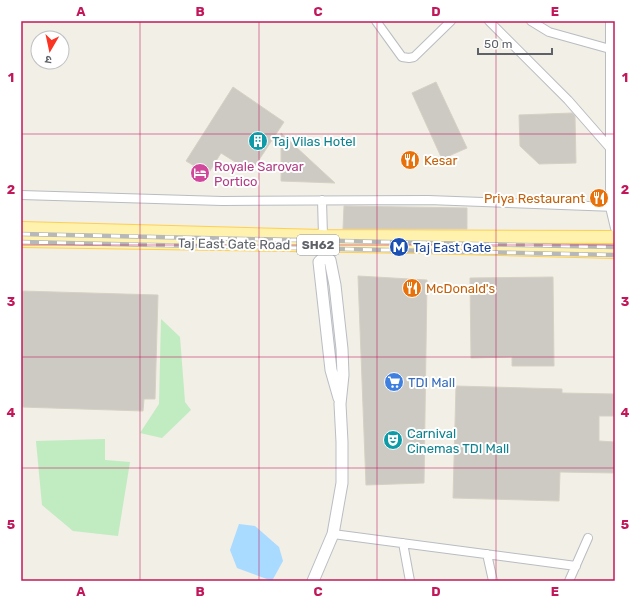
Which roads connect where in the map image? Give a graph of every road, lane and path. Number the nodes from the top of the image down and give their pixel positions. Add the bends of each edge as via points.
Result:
1 (376, 21) edge
2 (451, 21) edge
3 (489, 21) edge
4 (531, 21) edge
5 (610, 21) edge
6 (610, 49) junction
7 (610, 148) junction
8 (21, 195) edge
9 (322, 200) junction
10 (612, 207) edge
11 (21, 228) edge
12 (615, 228) edge
13 (615, 237) edge
14 (21, 241) edge
15 (324, 246) junction
16 (615, 252) edge
17 (333, 534) junction
18 (588, 538) dead end
19 (403, 543) junction
20 (488, 554) junction
21 (576, 566) junction
22 (313, 581) edge
23 (410, 581) edge
24 (493, 581) edge
25 (570, 581) edge

1 - 2 street via 402,57 408,58 414,56
3 - 7 street via 568,100
4 - 6 street via 549,32
5 - 6 street
6 - 7 street
7 - 10 street
8 - 9 street via 222,201
9 - 10 street via 428,200
9 - 15 street
10 - 12 street
11 - 15 main road, SH62
13 - 15 main road, SH62
14 - 15 main road, Taj East Gate Road / SH62
15 - 16 main road, Taj East Gate Road / SH62
15 - 17 main road via 335,285 343,375 340,404 342,483
17 - 19 street
17 - 22 main road
18 - 21 street
19 - 20 street
19 - 23 street
20 - 21 street
20 - 24 street
21 - 25 street

